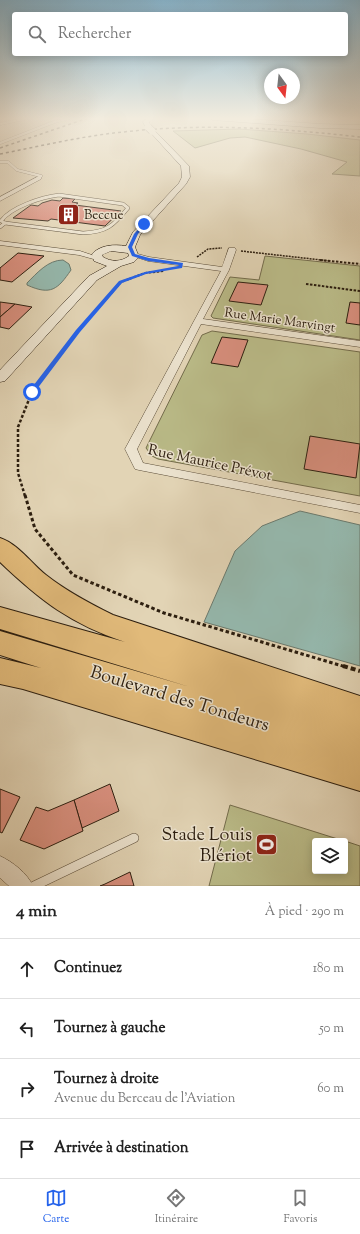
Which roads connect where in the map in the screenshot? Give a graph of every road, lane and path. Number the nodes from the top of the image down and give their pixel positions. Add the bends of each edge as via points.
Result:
1 (179, 159) edge
2 (0, 162) edge
3 (40, 178) joint
4 (0, 199) edge
5 (5, 223) junction
6 (0, 227) edge
7 (136, 234) junction
8 (0, 243) edge
9 (232, 250) junction
10 (103, 254) junction
11 (128, 258) junction
12 (182, 264) junction
13 (360, 264) edge
14 (225, 270) junction
15 (93, 278) junction
16 (306, 284) dead end
17 (360, 291) edge
18 (197, 321) junction
19 (360, 344) edge
20 (0, 378) edge
21 (360, 509) edge
22 (0, 547) edge
23 (0, 618) edge
24 (0, 643) edge
25 (0, 671) edge
26 (360, 671) edge
27 (360, 711) edge
28 (360, 724) edge
29 (360, 753) edge
30 (360, 775) edge
31 (134, 838) dead end
32 (0, 866) edge
33 (23, 886) edge
34 (34, 886) edge

1 - 7 street via 185,166 186,176 182,184
2 - 3 lane via 8,162 17,170 41,176
3 - 4 street
5 - 5 lane via 83,233 95,232 111,228 128,208 123,204 59,195 18,208 2,218 1,221
5 - 6 lane
7 - 10 street
7 - 11 street
8 - 10 street
9 - 12 path via 213,247 206,249 193,261
9 - 13 path
9 - 14 street
10 - 11 street via 108,263
10 - 11 street via 121,248
10 - 15 street
11 - 12 street
11 - 15 street
12 - 14 street
12 - 26 path via 180,268 145,273 121,282 78,331 32,392 18,427 18,473 34,529 73,575 164,613
14 - 18 street
15 - 20 street
16 - 17 path
18 - 19 street, Rue Marie Marvingt
18 - 21 street, Rue Maurice Prévot via 131,449 139,466
22 - 27 highway via 37,582 72,607 105,624
23 - 28 highway, Boulevard des Tondeurs
24 - 29 highway, Boulevard des Tondeurs
25 - 30 highway
31 - 34 lane
32 - 33 street

